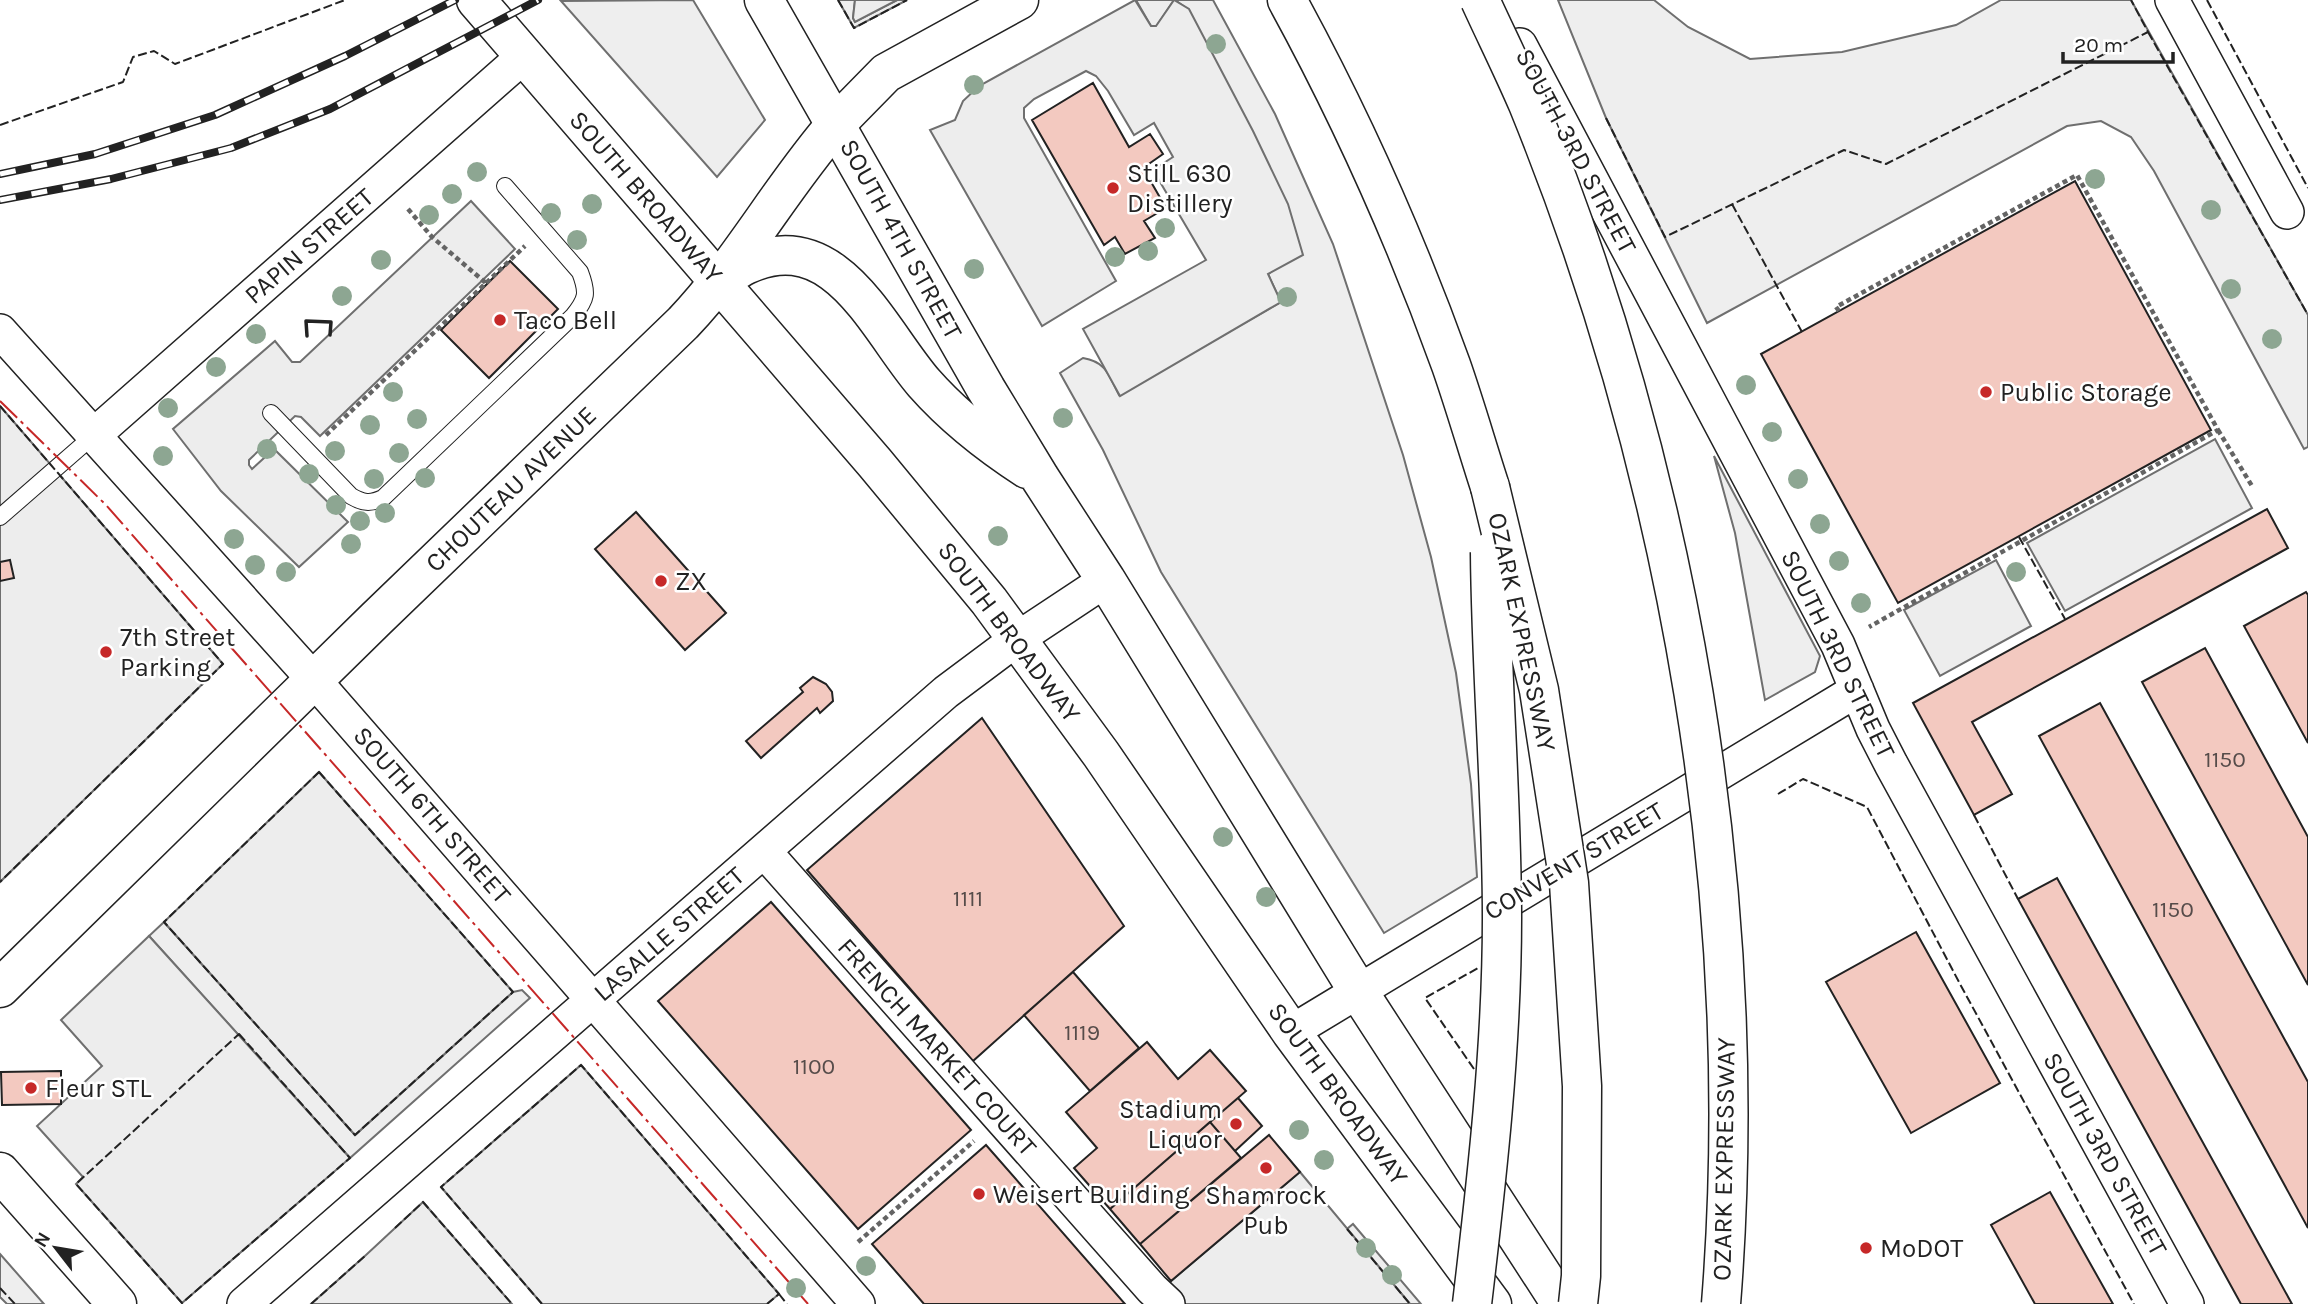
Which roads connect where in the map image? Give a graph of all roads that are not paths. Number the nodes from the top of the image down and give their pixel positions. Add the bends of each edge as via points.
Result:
1 (475, 0) edge
2 (764, 0) edge
3 (1019, 0) edge
4 (1287, 0) edge
5 (1480, 0) edge
6 (1496, 0) edge
7 (2172, 0) edge
8 (524, 56) junction
9 (836, 124) junction
10 (505, 187) dead end
11 (2287, 212) dead end
12 (719, 283) junction
13 (0, 331) edge
14 (271, 413) dead end
15 (93, 436) junction
16 (1040, 478) junction
17 (1490, 487) junction
18 (0, 517) edge
19 (1106, 580) junction
20 (1017, 639) junction
21 (314, 680) junction
22 (1857, 690) junction
23 (764, 851) junction
24 (0, 988) edge
25 (1358, 991) junction
26 (593, 1000) junction
27 (1291, 1032) junction
28 (0, 1172) edge
29 (117, 1304) edge
30 (244, 1304) edge
31 (858, 1304) edge
32 (1168, 1304) edge
33 (1472, 1304) edge
34 (1492, 1304) edge
35 (1561, 1304) edge
36 (1578, 1304) edge
37 (1721, 1304) edge
38 (2187, 1304) edge

1 - 8 main road, SOUTH BROADWAY
2 - 9 main road, SOUTH 4TH STREET
3 - 9 main road, CHOUTEAU AVENUE via 886,73
4 - 17 main road, OZARK EXPRESSWAY via 1384,198 1450,365
5 - 37 main road, OZARK EXPRESSWAY, bridge via 1527,102 1571,218 1646,463 1681,619 1704,767 1726,998 1730,1097
6 - 22 street, SOUTH 3RD STREET via 1838,645
7 - 11 street
8 - 12 main road, SOUTH BROADWAY
8 - 15 street, PAPIN STREET
9 - 12 main road, CHOUTEAU AVENUE
9 - 16 main road, SOUTH 4TH STREET
10 - 14 lane via 580,272 586,288 583,303 573,316 383,498 371,503 351,496
12 - 16 main road via 746,265 774,257 797,257 839,274 924,383 1004,455
12 - 20 main road, SOUTH BROADWAY via 875,463
12 - 21 main road, CHOUTEAU AVENUE via 667,339
13 - 15 street, SOUTH 6TH STREET
15 - 18 lane
15 - 21 street, SOUTH 6TH STREET
16 - 19 main road
17 - 33 main road, bridge via 1502,919 1495,1078
17 - 36 main road, OZARK EXPRESSWAY, bridge via 1539,690 1569,883 1582,1086
19 - 20 street, LASALLE STREET
19 - 25 main road
20 - 23 street, LASALLE STREET via 946,692
20 - 27 main road, SOUTH BROADWAY
21 - 24 main road, CHOUTEAU AVENUE
21 - 26 street, SOUTH 6TH STREET
22 - 25 street, CONVENT STREET
22 - 38 street, SOUTH 3RD STREET via 1891,764
23 - 26 street, LASALLE STREET
23 - 32 street, FRENCH MARKET COURT
25 - 27 street, CONVENT STREET
25 - 35 main road
26 - 30 street, LASALLE STREET
26 - 31 street, SOUTH 6TH STREET
27 - 34 main road, SOUTH BROADWAY
28 - 29 main road

